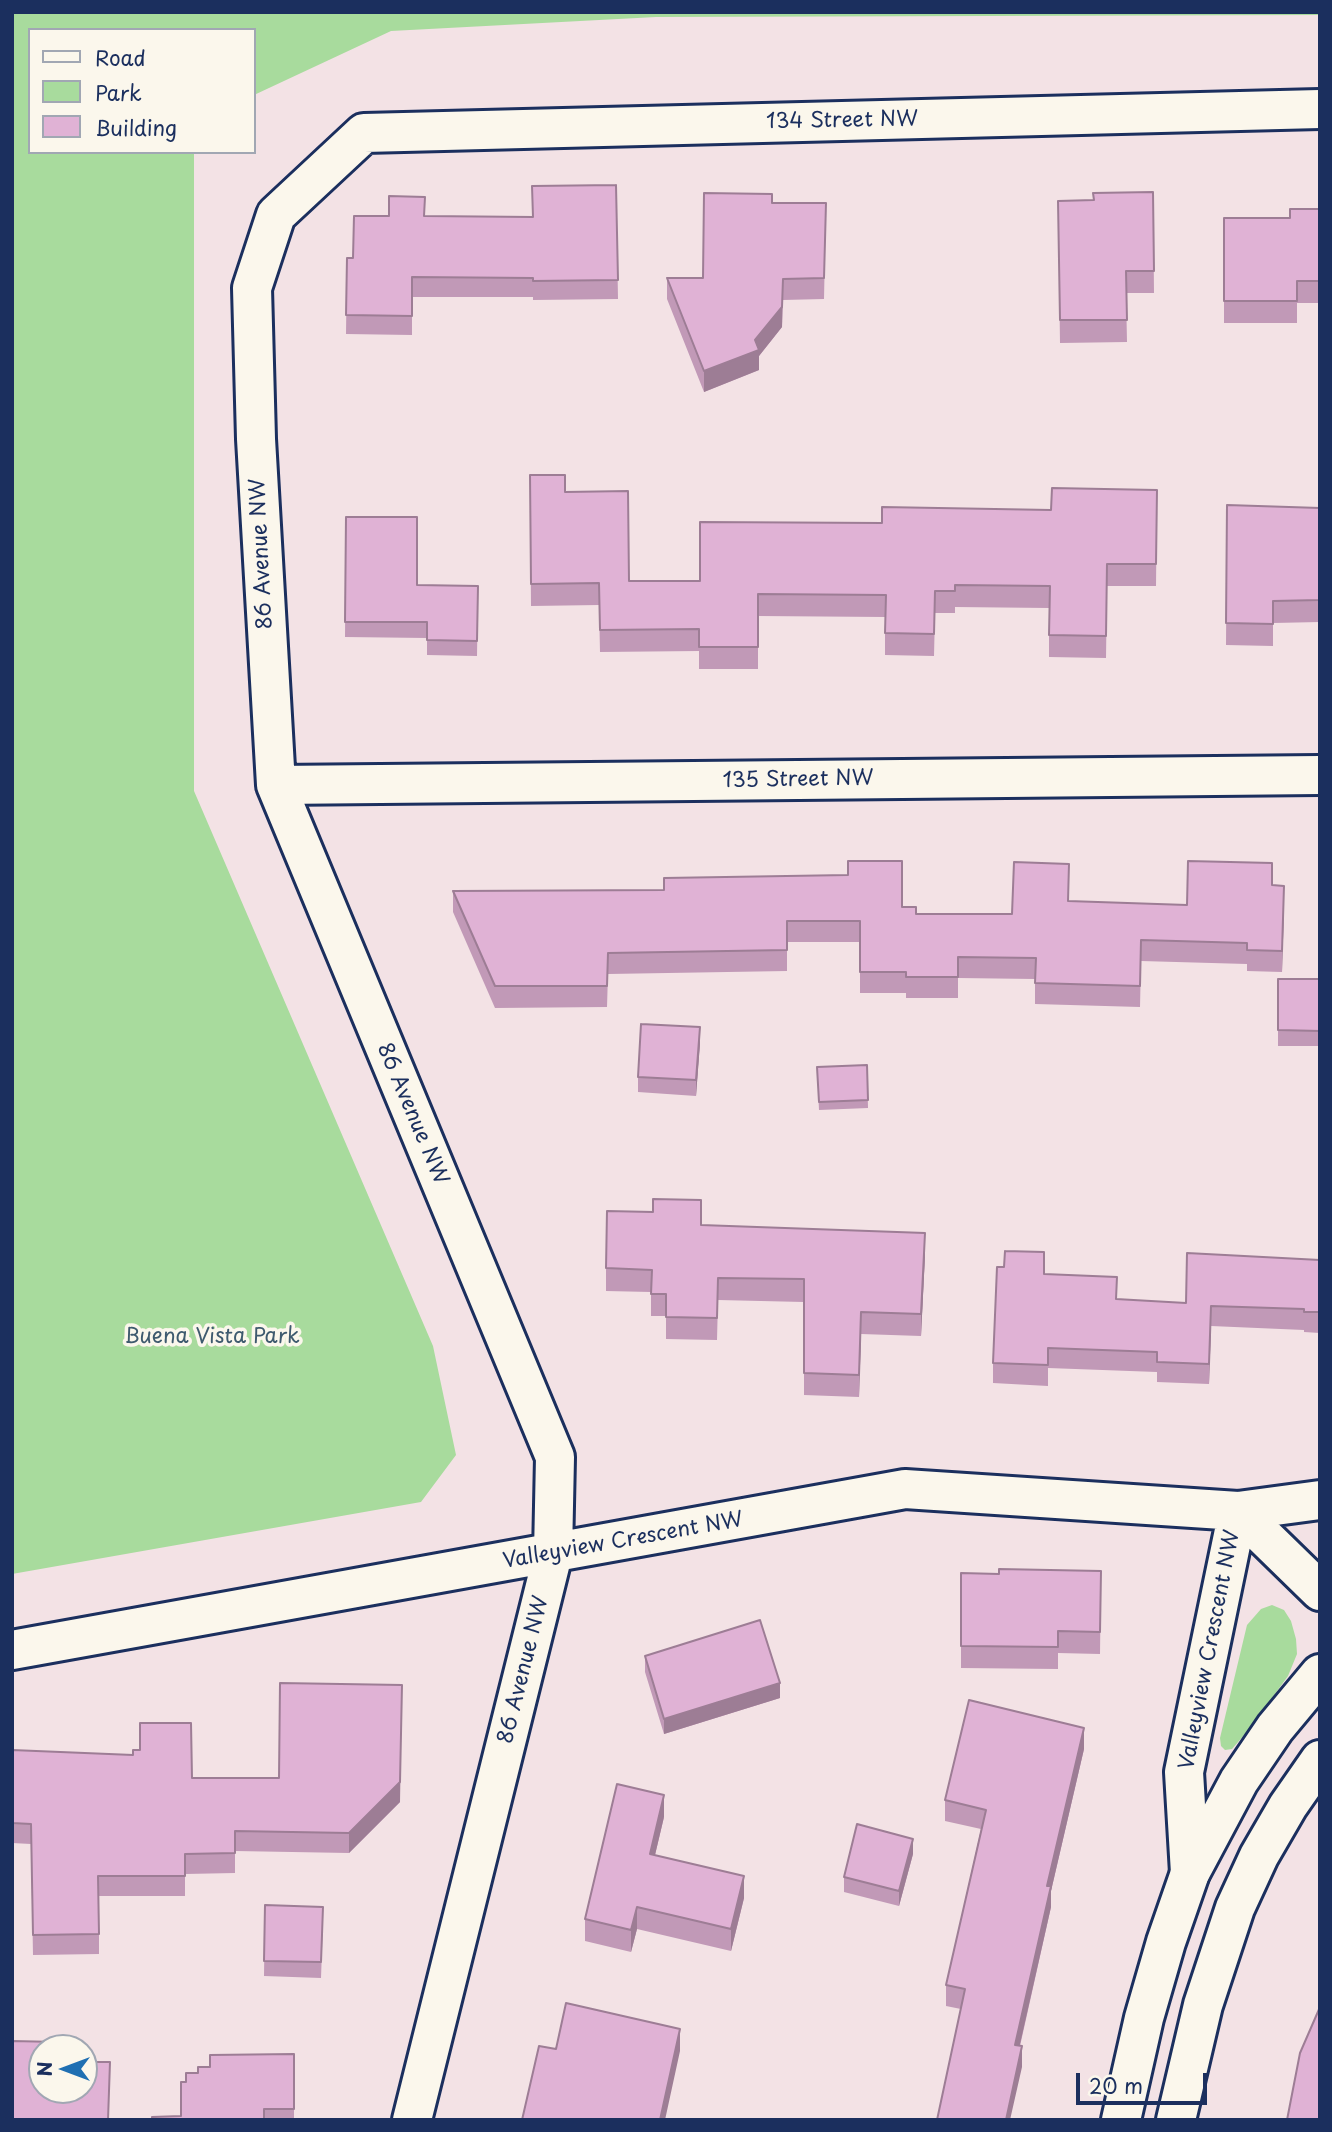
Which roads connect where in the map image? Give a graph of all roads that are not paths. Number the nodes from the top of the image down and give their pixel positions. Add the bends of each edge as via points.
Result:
1 (1320, 109) edge
2 (364, 133) joint
3 (1320, 775) edge
4 (276, 785) junction
5 (1320, 1500) edge
6 (1238, 1511) junction
7 (553, 1554) junction
8 (1320, 1591) edge
9 (12, 1650) edge
10 (1320, 1674) edge
11 (1320, 1760) edge
12 (1190, 1872) junction
13 (412, 2120) edge
14 (1121, 2120) edge
15 (1176, 2120) edge

1 - 2 street, 134 Street NW
2 - 4 street, 86 Avenue NW via 276,215 252,288
3 - 4 street, 135 Street NW
4 - 7 street, 86 Avenue NW via 555,1457
5 - 6 street, Valleyview Crescent NW
6 - 7 street, Valleyview Crescent NW via 905,1489
6 - 8 street, Valleyview Crescent NW
6 - 12 street, Valleyview Crescent NW via 1184,1772
7 - 9 street, Valleyview Crescent NW
7 - 13 street, 86 Avenue NW
10 - 12 street via 1239,1781
11 - 15 street via 1288,1806 1234,1908 1203,2004
12 - 14 street via 1144,2018

